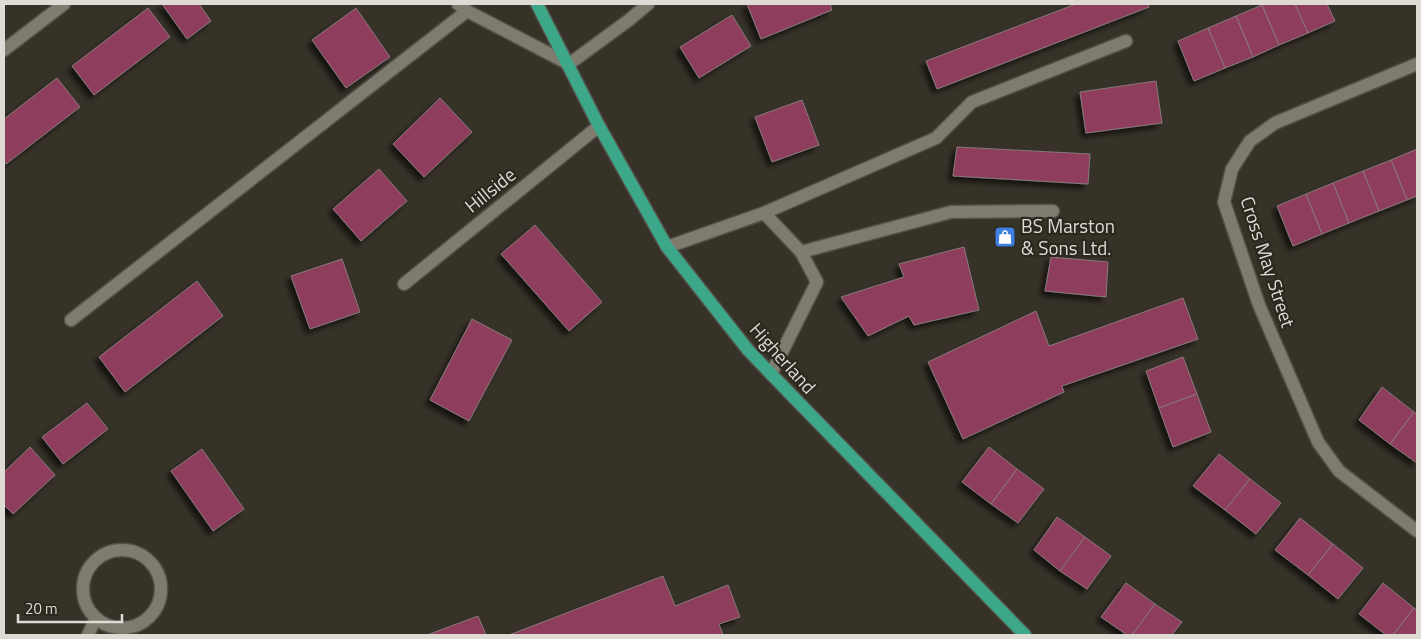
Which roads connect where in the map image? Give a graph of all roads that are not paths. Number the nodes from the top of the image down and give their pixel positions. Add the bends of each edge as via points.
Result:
1 (64, 4) edge
2 (538, 4) edge
3 (648, 4) edge
4 (462, 7) edge
5 (1126, 41) dead end
6 (4, 50) edge
7 (569, 64) junction
8 (1417, 64) edge
9 (598, 126) junction
10 (1053, 211) dead end
11 (764, 213) junction
12 (667, 247) junction
13 (801, 252) junction
14 (404, 284) dead end
15 (71, 320) dead end
16 (770, 374) junction
17 (1417, 531) edge
18 (96, 618) junction
19 (88, 635) edge
20 (1024, 635) edge

1 - 6 street
2 - 7 main road, Higherland
3 - 7 street
4 - 7 street
4 - 15 street
5 - 11 street via 972,102 936,138
7 - 9 main road, Higherland
8 - 17 street, Cross May Street via 1275,123 1262,132 1250,141 1232,170 1224,202 1259,305 1318,442 1339,471
9 - 12 main road, Higherland
9 - 14 street, Hillside
10 - 13 street via 951,212
11 - 12 street
11 - 13 street
12 - 16 main road, Higherland
13 - 16 street via 817,282
16 - 20 main road, Higherland
18 - 18 street via 86,606 83,592 85,575 92,563 116,549 142,554 153,563 160,575 162,590 160,604 148,620 136,626 113,628
18 - 19 street

